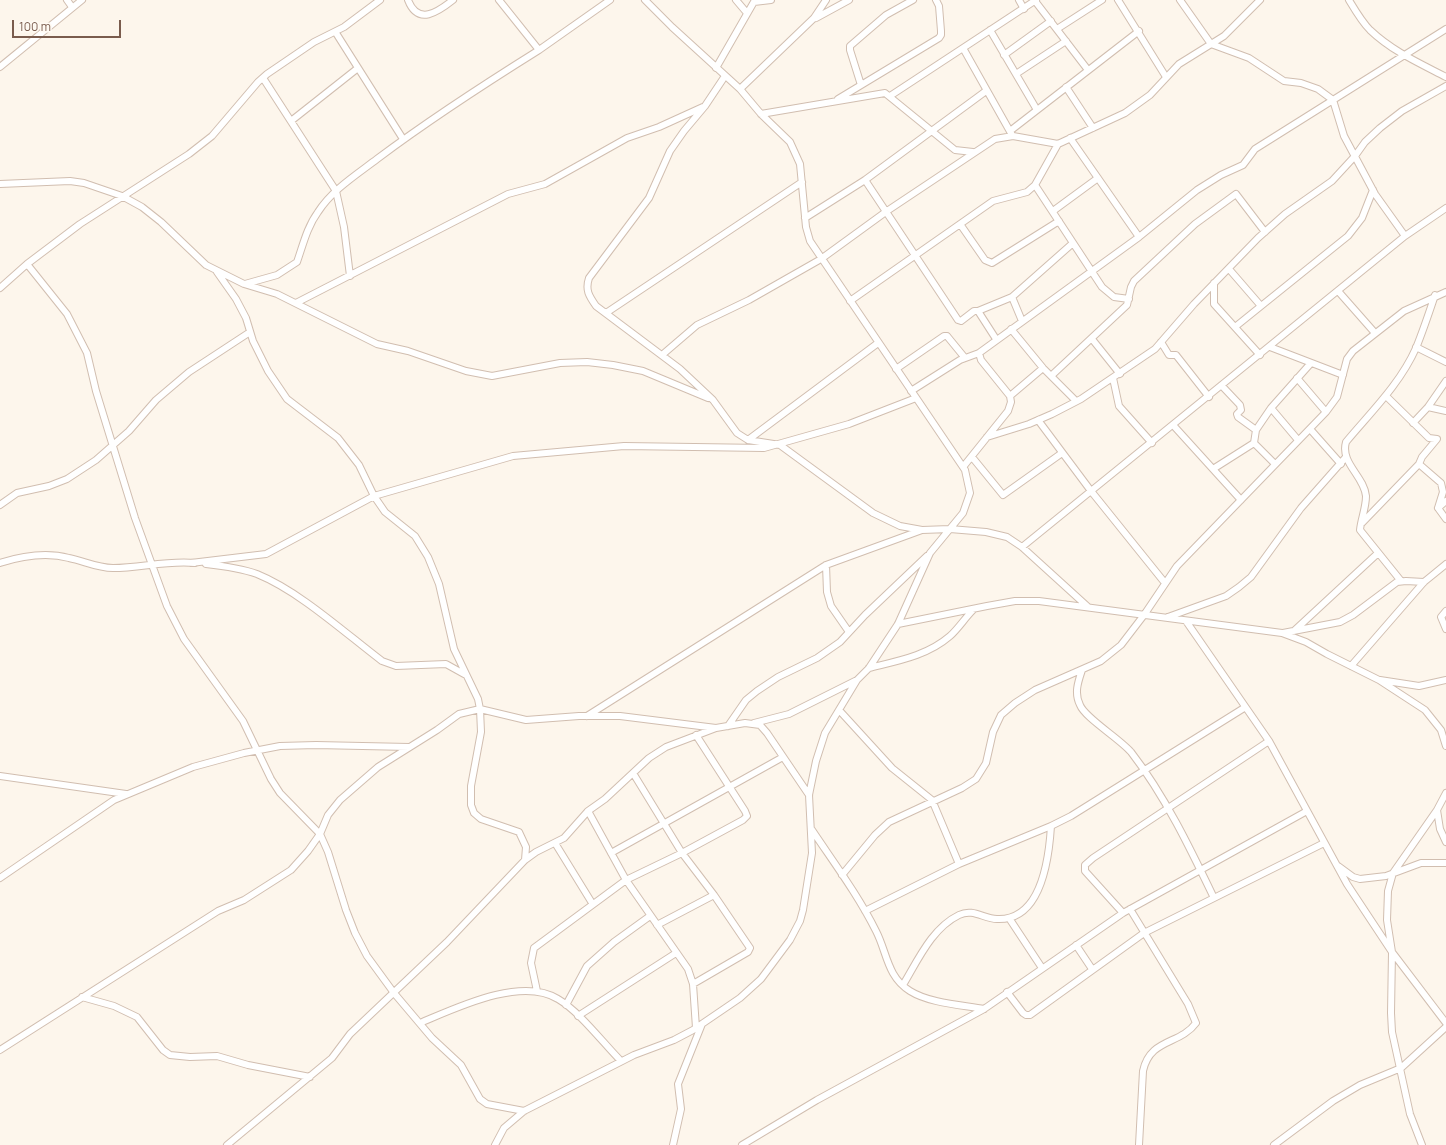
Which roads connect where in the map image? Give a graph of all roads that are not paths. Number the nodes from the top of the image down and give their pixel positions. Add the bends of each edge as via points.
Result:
1 (67, 0) edge
2 (82, 0) edge
3 (380, 0) edge
4 (408, 0) edge
5 (453, 0) edge
6 (499, 0) edge
7 (610, 0) edge
8 (645, 0) edge
9 (736, 0) edge
10 (771, 0) edge
11 (826, 0) edge
12 (849, 0) edge
13 (913, 0) edge
14 (936, 0) edge
15 (1019, 0) edge
16 (1036, 0) edge
17 (1102, 0) edge
18 (1118, 0) edge
19 (1180, 0) edge
20 (1260, 0) edge
21 (1349, 0) edge
22 (755, 1) edge
23 (72, 7) junction
24 (1024, 9) junction
25 (747, 13) junction
26 (814, 18) junction
27 (1051, 22) junction
28 (1057, 29) junction
29 (1446, 29) edge
30 (990, 30) junction
31 (1139, 31) junction
32 (336, 33) junction
33 (1066, 41) junction
34 (1211, 44) junction
35 (963, 48) junction
36 (539, 50) junction
37 (1004, 55) junction
38 (1404, 56) junction
39 (0, 67) edge
40 (358, 68) junction
41 (716, 68) junction
42 (1088, 70) junction
43 (1016, 74) junction
44 (725, 76) junction
45 (1166, 77) junction
46 (1446, 77) edge
47 (262, 78) junction
48 (862, 85) junction
49 (1446, 86) edge
50 (1066, 87) junction
51 (740, 89) junction
52 (986, 91) junction
53 (890, 96) junction
54 (1333, 100) junction
55 (835, 101) junction
56 (705, 106) junction
57 (1037, 110) junction
58 (761, 114) junction
59 (291, 121) junction
60 (1093, 128) junction
61 (931, 130) junction
62 (1012, 134) junction
63 (1070, 138) junction
64 (403, 139) junction
65 (1058, 144) junction
66 (973, 152) junction
67 (1355, 156) junction
68 (1098, 178) junction
69 (865, 180) junction
70 (802, 182) junction
71 (0, 184) edge
72 (1036, 186) junction
73 (1373, 190) junction
74 (336, 192) junction
75 (122, 196) junction
76 (1446, 208) edge
77 (887, 211) junction
78 (1053, 211) junction
79 (805, 218) junction
80 (1059, 221) junction
81 (960, 224) junction
82 (1265, 232) junction
83 (1405, 236) junction
84 (1139, 237) junction
85 (1073, 243) junction
86 (916, 256) junction
87 (821, 259) junction
88 (26, 264) junction
89 (1229, 269) junction
90 (216, 270) junction
91 (1092, 272) junction
92 (350, 276) junction
93 (1214, 283) junction
94 (244, 284) junction
95 (0, 288) edge
96 (1338, 291) junction
97 (1446, 292) edge
98 (1435, 296) junction
99 (1012, 297) junction
100 (1129, 299) junction
101 (850, 301) junction
102 (296, 303) junction
103 (1261, 306) junction
104 (978, 312) junction
105 (606, 313) junction
106 (1022, 321) junction
107 (1235, 327) junction
108 (1011, 329) junction
109 (250, 332) junction
110 (1375, 333) junction
111 (996, 339) junction
112 (1092, 339) junction
113 (1161, 342) junction
114 (878, 343) junction
115 (1270, 347) junction
116 (1416, 347) junction
117 (979, 353) junction
118 (662, 355) junction
119 (1260, 355) junction
120 (964, 358) junction
121 (1311, 362) junction
122 (1446, 362) edge
123 (896, 368) junction
124 (1043, 368) junction
125 (1120, 374) junction
126 (1343, 375) junction
127 (1052, 376) junction
128 (1113, 378) junction
129 (1297, 378) junction
130 (1446, 382) edge
131 (1222, 386) junction
132 (911, 391) junction
133 (1010, 396) junction
134 (1209, 396) junction
135 (1386, 396) junction
136 (916, 398) junction
137 (713, 400) junction
138 (1076, 402) junction
139 (1428, 406) junction
140 (1271, 408) junction
141 (1446, 411) edge
142 (1326, 412) junction
143 (1038, 420) junction
144 (1413, 422) junction
145 (1173, 426) junction
146 (1310, 429) junction
147 (1256, 430) junction
148 (987, 437) junction
149 (748, 440) junction
150 (1298, 440) junction
151 (1152, 443) junction
152 (1254, 443) junction
153 (114, 445) junction
154 (780, 445) junction
155 (1062, 453) junction
156 (972, 457) junction
157 (1346, 457) junction
158 (1275, 464) junction
159 (1341, 464) junction
160 (1419, 464) junction
161 (963, 467) junction
162 (1212, 469) junction
163 (1091, 491) junction
164 (374, 496) junction
165 (1241, 500) junction
166 (1446, 501) edge
167 (0, 505) edge
168 (1438, 508) junction
169 (1446, 519) edge
170 (1360, 525) junction
171 (950, 529) junction
172 (922, 530) junction
173 (1022, 547) junction
174 (930, 554) junction
175 (1377, 554) junction
176 (0, 563) edge
177 (191, 563) junction
178 (151, 565) junction
179 (826, 565) junction
180 (1445, 566) edge
181 (1401, 581) junction
182 (1424, 582) junction
183 (1165, 583) junction
184 (1088, 607) junction
185 (973, 610) junction
186 (1446, 611) edge
187 (1144, 615) junction
188 (1166, 618) junction
189 (1186, 621) junction
190 (898, 624) junction
191 (1446, 629) edge
192 (1294, 631) junction
193 (849, 632) junction
194 (1282, 633) junction
195 (1351, 666) junction
196 (869, 668) junction
197 (1082, 670) junction
198 (464, 674) junction
199 (857, 680) junction
200 (1379, 680) junction
201 (1446, 680) edge
202 (1244, 708) junction
203 (480, 709) junction
204 (839, 710) junction
205 (587, 716) junction
206 (754, 723) junction
207 (728, 726) junction
208 (716, 728) junction
209 (696, 735) junction
210 (1269, 741) junction
211 (1446, 746) edge
212 (409, 747) junction
213 (256, 751) junction
214 (784, 757) junction
215 (1144, 770) junction
216 (633, 773) junction
217 (0, 776) edge
218 (729, 786) junction
219 (1446, 793) edge
220 (126, 794) junction
221 (809, 795) junction
222 (932, 800) junction
223 (1168, 809) junction
224 (1437, 810) junction
225 (588, 811) junction
226 (1307, 811) junction
227 (664, 823) junction
228 (1051, 826) junction
229 (812, 830) junction
230 (320, 834) junction
231 (1324, 842) junction
232 (1446, 842) edge
233 (555, 843) junction
234 (611, 853) junction
235 (682, 853) junction
236 (525, 860) junction
237 (1446, 863) edge
238 (959, 864) junction
239 (1335, 864) junction
240 (1201, 871) junction
241 (1393, 873) junction
242 (842, 875) junction
243 (0, 878) edge
244 (626, 880) junction
245 (714, 895) junction
246 (1214, 898) junction
247 (592, 903) junction
248 (1130, 909) junction
249 (865, 910) junction
250 (1123, 913) junction
251 (650, 916) junction
252 (1009, 918) junction
253 (657, 926) junction
254 (1144, 932) junction
255 (1076, 945) junction
256 (676, 952) junction
257 (1392, 952) junction
258 (1042, 968) junction
259 (1092, 969) junction
260 (693, 984) junction
261 (903, 985) junction
262 (537, 991) junction
263 (1007, 992) junction
264 (394, 993) junction
265 (82, 997) junction
266 (566, 1005) junction
267 (984, 1009) junction
268 (578, 1016) junction
269 (420, 1023) junction
270 (703, 1023) junction
271 (1446, 1023) edge
272 (1446, 1027) edge
273 (696, 1028) junction
274 (0, 1050) edge
275 (621, 1061) junction
276 (1401, 1068) junction
277 (310, 1076) junction
278 (524, 1111) junction
279 (227, 1145) edge
280 (496, 1145) edge
281 (674, 1145) edge
282 (742, 1145) edge
283 (1139, 1145) edge
284 (1274, 1145) edge
285 (1422, 1145) edge

1 - 23 street
2 - 23 street
3 - 32 street
4 - 5 street via 417,13 430,15
6 - 36 street
7 - 36 street
8 - 41 street
9 - 25 street
10 - 22 street
11 - 26 street
12 - 26 street
13 - 48 street via 886,15 850,46
14 - 48 street via 939,6 939,38
15 - 24 street
16 - 24 street
16 - 27 street
17 - 28 street
18 - 31 street
19 - 34 street
20 - 34 street via 1224,36
21 - 38 street via 1370,29
22 - 25 street
23 - 39 street
24 - 30 street
25 - 41 street
26 - 51 street
27 - 28 street
27 - 37 street
28 - 33 street
29 - 38 street
30 - 35 street
30 - 37 street
31 - 42 street
31 - 45 street
32 - 40 street
32 - 47 street via 323,36
33 - 42 street
33 - 43 street
34 - 45 street via 1179,64
34 - 54 street via 1249,58 1284,81 1318,89
35 - 52 street
35 - 53 street
36 - 64 street via 471,92
37 - 43 street
38 - 46 street
38 - 54 street
40 - 59 street
40 - 64 street
41 - 44 street
42 - 50 street
43 - 57 street
44 - 51 street
44 - 56 street
45 - 60 street via 1144,100 1125,113
47 - 59 street
47 - 75 street via 212,136 189,154
48 - 55 street
49 - 67 street via 1402,111 1366,142
50 - 57 street
50 - 60 street
51 - 58 street
52 - 61 street
52 - 62 street
53 - 55 street via 879,93
53 - 61 street
54 - 67 street via 1344,136
54 - 84 street via 1255,149 1243,165 1221,174 1197,190
55 - 58 street
56 - 92 street via 627,138 546,184 508,194
56 - 105 street via 670,152 649,198 589,278 588,294 596,306
57 - 62 street
58 - 70 street via 790,142 800,164
59 - 74 street
60 - 63 street
61 - 66 street via 955,150
61 - 69 street
62 - 65 street
62 - 66 street via 995,139
63 - 65 street
63 - 68 street
64 - 74 street
65 - 72 street
66 - 77 street
67 - 73 street
67 - 82 street via 1332,181 1285,214
68 - 78 street
68 - 84 street
69 - 77 street
69 - 79 street
70 - 79 street
70 - 105 street
71 - 75 street via 70,181
72 - 78 street
72 - 81 street via 1027,192 993,200
73 - 83 street
73 - 103 street via 1362,218 1348,236
74 - 92 street via 344,227
74 - 94 street via 318,212 305,236 297,262 277,275
75 - 88 street
75 - 90 street via 142,207 206,265
76 - 83 street
77 - 86 street
77 - 87 street
78 - 80 street
79 - 87 street via 810,241
80 - 81 street via 992,263 985,260
80 - 85 street
81 - 86 street
82 - 89 street
82 - 100 street via 1236,194 1195,224 1134,281
83 - 96 street
84 - 91 street
85 - 91 street
85 - 99 street
86 - 101 street
86 - 104 street via 958,320 974,311
87 - 101 street
87 - 118 street via 749,300 696,325
88 - 95 street
88 - 153 street via 67,314 87,353 96,391
89 - 93 street
89 - 103 street
90 - 94 street
90 - 109 street via 236,299
91 - 100 street via 1102,287 1114,297
91 - 106 street
92 - 102 street
93 - 107 street via 1214,304
93 - 113 street
94 - 102 street
96 - 110 street
96 - 115 street
97 - 98 street
98 - 110 street via 1404,311
98 - 116 street
99 - 104 street
99 - 106 street
100 - 112 street via 1127,305
101 - 114 street
102 - 137 street via 370,342 408,351 466,371 492,376 560,363 587,362 644,371
103 - 107 street
104 - 111 street
105 - 118 street
106 - 108 street
107 - 119 street
108 - 111 street
108 - 124 street
109 - 153 street via 184,376 156,400
109 - 164 street via 268,371 287,399 338,438 359,465
110 - 126 street via 1353,351 1347,359
111 - 117 street
112 - 125 street
112 - 127 street
113 - 125 street via 1155,350
113 - 134 street via 1169,355 1176,355
114 - 123 street
114 - 149 street
115 - 119 street
115 - 121 street
116 - 122 street
116 - 135 street
117 - 120 street
117 - 133 street via 981,360
118 - 137 street
119 - 131 street
120 - 123 street via 947,336 944,336
120 - 132 street
121 - 126 street
121 - 129 street
123 - 132 street
124 - 127 street
124 - 133 street
125 - 128 street
126 - 142 street via 1337,397
127 - 138 street
128 - 138 street
128 - 151 street via 1119,406
129 - 140 street
129 - 142 street
130 - 139 street
131 - 134 street
131 - 147 street via 1240,405 1238,416
132 - 136 street
133 - 148 street via 1008,411
134 - 145 street
135 - 144 street
135 - 157 street via 1346,442
136 - 154 street via 849,424
136 - 161 street
137 - 149 street via 737,433
138 - 143 street
139 - 141 street
139 - 144 street
140 - 147 street
140 - 150 street
142 - 146 street
143 - 148 street
143 - 155 street
144 - 160 street via 1429,438 1437,439
145 - 151 street
145 - 162 street
146 - 150 street
146 - 159 street
147 - 152 street
148 - 156 street
149 - 154 street
150 - 158 street
151 - 163 street
152 - 158 street
152 - 162 street
153 - 167 street via 67,479 17,493
153 - 178 street
154 - 164 street via 747,449 624,446 513,456
154 - 172 street via 872,513 900,526
155 - 156 street via 1004,495
155 - 163 street
156 - 161 street
157 - 159 street
157 - 170 street via 1366,496
158 - 165 street
159 - 188 street via 1301,508 1251,577 1226,596
160 - 168 street via 1441,483 1443,492
160 - 170 street
161 - 171 street via 970,493 963,513
162 - 165 street
163 - 173 street
163 - 183 street
164 - 177 street via 266,554
164 - 198 street via 385,512 415,536 428,557 439,584 454,649
165 - 183 street via 1177,566
166 - 168 street
168 - 169 street
170 - 175 street via 1362,536
171 - 172 street
171 - 173 street via 986,532 1007,537
171 - 174 street
172 - 179 street
173 - 184 street
174 - 190 street
174 - 193 street
175 - 181 street
175 - 192 street
176 - 178 street via 48,554 113,568
177 - 178 street
177 - 198 street via 234,567 279,584 382,661 396,666 446,664
178 - 213 street via 167,606 184,639 243,721
179 - 193 street via 827,592 831,606
179 - 205 street
180 - 182 street
181 - 182 street
181 - 192 street via 1340,622
182 - 195 street
183 - 187 street
184 - 185 street via 1039,601 1015,602
184 - 187 street
185 - 190 street
185 - 196 street via 951,636 934,648
186 - 191 street via 1441,617
187 - 188 street
187 - 197 street via 1121,645 1101,661
188 - 189 street
189 - 194 street
189 - 202 street
190 - 196 street
192 - 194 street
193 - 207 street via 840,642 817,658 778,677 757,691 746,700
194 - 195 street via 1306,642
195 - 200 street
196 - 199 street
197 - 215 street via 1076,689 1080,706 1123,743
197 - 222 street via 1035,690 1014,703 998,720 986,763 976,779 962,788
198 - 203 street via 478,699
199 - 204 street
199 - 206 street via 789,714
200 - 201 street via 1419,686
200 - 211 street via 1425,710 1441,730
202 - 210 street
202 - 215 street
203 - 205 street via 526,720
203 - 212 street via 458,714
203 - 236 street via 481,732 471,786 471,805 474,814 481,819 519,832 526,847
204 - 221 street via 825,733
204 - 222 street via 892,768
205 - 208 street via 620,716
206 - 207 street
206 - 214 street via 760,725
207 - 208 street
208 - 209 street
209 - 216 street via 666,747
209 - 218 street
210 - 223 street
210 - 226 street
212 - 213 street via 316,745 280,746
212 - 230 street via 378,767 340,800 328,816
213 - 220 street via 193,767
213 - 230 street via 280,793
214 - 218 street
214 - 221 street
215 - 223 street
215 - 228 street via 1099,800
216 - 225 street
216 - 227 street
217 - 220 street
218 - 227 street
218 - 235 street via 747,816
219 - 224 street
220 - 243 street via 96,811
221 - 229 street
222 - 238 street
222 - 242 street via 889,822
223 - 240 street
223 - 250 street via 1085,865 1085,871
224 - 232 street via 1440,829
224 - 241 street
225 - 233 street via 564,838
225 - 234 street
226 - 231 street
226 - 240 street
227 - 234 street
227 - 235 street
228 - 238 street
228 - 252 street via 1047,865 1041,884 1026,910
229 - 242 street
229 - 270 street via 812,853 803,910 800,922 790,940 761,979 740,998
230 - 264 street via 355,933 367,956
230 - 265 street via 291,870 244,900 218,911
231 - 239 street
231 - 246 street
233 - 236 street
233 - 247 street
234 - 244 street
235 - 244 street
235 - 245 street
236 - 264 street
237 - 241 street via 1421,863
238 - 249 street
239 - 241 street via 1360,879
239 - 257 street
240 - 246 street
240 - 248 street
241 - 257 street via 1388,891 1387,920
242 - 249 street
244 - 247 street
244 - 251 street
245 - 253 street
245 - 260 street via 750,948 748,952
246 - 254 street
247 - 262 street via 534,948 531,963
248 - 250 street
248 - 254 street
249 - 261 street via 882,943 889,966
250 - 255 street
251 - 253 street
251 - 266 street via 586,966
252 - 258 street
252 - 261 street via 997,919 972,912 960,914 944,923
253 - 256 street
254 - 259 street
254 - 283 street via 1188,1004 1196,1023 1151,1052 1145,1060
255 - 258 street
255 - 259 street
256 - 260 street via 688,969
256 - 268 street
257 - 271 street
257 - 276 street via 1390,1013
258 - 263 street
259 - 263 street via 1030,1015 1023,1013
260 - 273 street
261 - 267 street via 910,991 944,1003
262 - 266 street via 551,995
262 - 269 street via 494,994
263 - 267 street
264 - 269 street
264 - 277 street via 365,1018 332,1058
265 - 274 street
265 - 277 street via 114,1006 137,1017 163,1050 170,1055 217,1056
266 - 268 street
267 - 282 street via 817,1100
268 - 275 street
269 - 278 street via 461,1065 480,1099 487,1104
270 - 273 street
270 - 281 street via 678,1084 681,1110
272 - 276 street
273 - 275 street via 674,1040
275 - 278 street
276 - 284 street via 1360,1085 1333,1101
276 - 285 street via 1410,1114
277 - 279 street
278 - 280 street via 504,1128

